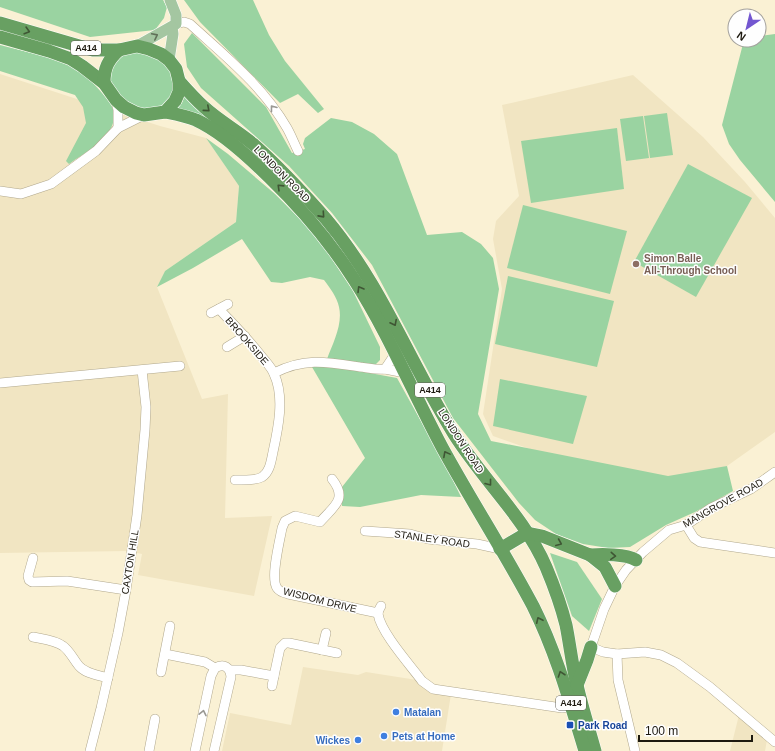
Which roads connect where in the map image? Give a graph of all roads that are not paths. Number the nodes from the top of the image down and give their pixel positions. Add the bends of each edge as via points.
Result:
1 (170, 0) edge
2 (0, 23) edge
3 (174, 25) junction
4 (0, 37) edge
5 (137, 46) junction
6 (119, 50) junction
7 (169, 60) junction
8 (179, 81) junction
9 (104, 83) junction
10 (116, 100) junction
11 (165, 112) junction
12 (144, 115) junction
13 (118, 128) junction
14 (298, 150) dead end
15 (0, 192) edge
16 (228, 304) dead end
17 (246, 336) junction
18 (227, 346) dead end
19 (395, 354) junction
20 (180, 366) dead end
21 (385, 369) junction
22 (142, 370) junction
23 (274, 373) junction
24 (405, 373) junction
25 (0, 384) edge
26 (775, 472) edge
27 (332, 479) dead end
28 (235, 480) dead end
29 (686, 525) junction
30 (364, 531) dead end
31 (527, 533) junction
32 (500, 549) junction
33 (775, 553) edge
34 (590, 555) junction
35 (33, 558) dead end
36 (636, 560) junction
37 (615, 586) junction
38 (126, 590) junction
39 (170, 626) dead end
40 (326, 633) dead end
41 (32, 637) dead end
42 (591, 647) junction
43 (322, 650) junction
44 (337, 653) dead end
45 (165, 654) junction
46 (617, 654) junction
47 (215, 668) junction
48 (230, 670) junction
49 (161, 672) dead end
50 (274, 676) junction
51 (108, 678) junction
52 (577, 685) junction
53 (272, 686) dead end
54 (572, 707) junction
55 (155, 719) dead end
56 (775, 742) edge
57 (90, 751) edge
58 (149, 751) edge
59 (195, 751) edge
60 (214, 751) edge
61 (585, 751) edge
62 (595, 751) edge
63 (635, 751) edge

1 - 3 main road via 176,16
2 -> 6 highway, A414 via 93,50
5 -> 3 main road
3 - 7 main road
14 -> 3 street via 280,117 250,79 190,24 184,22
4 - 9 highway, A414 via 71,59
5 - 6 highway
5 - 7 highway via 149,48
6 - 9 highway via 106,65
7 - 8 highway via 176,69
8 - 11 highway via 179,92 175,101
8 -> 31 highway, LONDON ROAD / A414 via 205,107 276,165 327,220 368,277 454,434
9 - 10 highway
10 - 12 highway via 130,110
10 - 13 street
11 - 12 highway
19 -> 11 highway, LONDON ROAD / A414 via 356,282 316,227 291,198 260,167 214,131 196,120
12 - 13 street
13 - 15 street via 96,150 51,184 21,194
16 - 17 street, BROOKSIDE via 215,311
17 - 18 street
17 - 23 street, BROOKSIDE
19 - 21 street
19 - 24 highway, LONDON ROAD / A414
20 - 22 street
21 - 23 street, BROOKSIDE via 375,370 315,361
21 - 24 street, BROOKSIDE
22 - 25 street
22 - 38 street, CAXTON HILL via 146,407 145,430 137,515
23 - 28 street, BROOKSIDE via 279,415 269,468 263,477 258,479
32 -> 24 highway, LONDON ROAD / A414 via 447,456
26 - 29 street, MANGROVE ROAD via 751,489 712,508
27 - 54 street, WISDOM DRIVE via 338,487 340,498 320,522 295,516 285,521 274,576 275,585 280,591 379,609 382,625 391,640 422,682 433,689 562,708
29 - 33 street via 694,538 700,542
29 - 36 street, MANGROVE ROAD via 669,530
30 - 32 street, STANLEY ROAD via 410,534
31 - 32 highway
31 -> 34 highway via 542,536
31 - 52 highway, LONDON ROAD / A414 via 546,566 560,604
54 -> 32 highway, LONDON ROAD / A414 via 555,656 533,606
34 -> 36 highway via 624,556
34 - 37 highway via 605,567
35 - 38 street via 28,576 32,582 67,581
36 - 37 street, MANGROVE ROAD
37 - 42 street, MANGROVE ROAD
38 - 51 street, CAXTON HILL
39 - 45 street
40 - 43 street
41 - 51 street via 63,645 85,671
42 - 46 street
42 - 52 highway
43 - 44 street
43 - 50 street via 285,643 280,648
45 - 47 street via 205,662
45 - 49 street
46 - 56 street via 645,652 661,655 677,663 710,687
46 - 63 street via 618,680
47 - 48 street via 222,665
59 -> 47 street via 211,676
48 - 50 street
48 - 60 street via 231,676
50 - 53 street
51 - 57 street, CAXTON HILL
52 - 62 highway, LONDON ROAD / A414
54 - 61 highway, LONDON ROAD / A414
55 - 58 street

